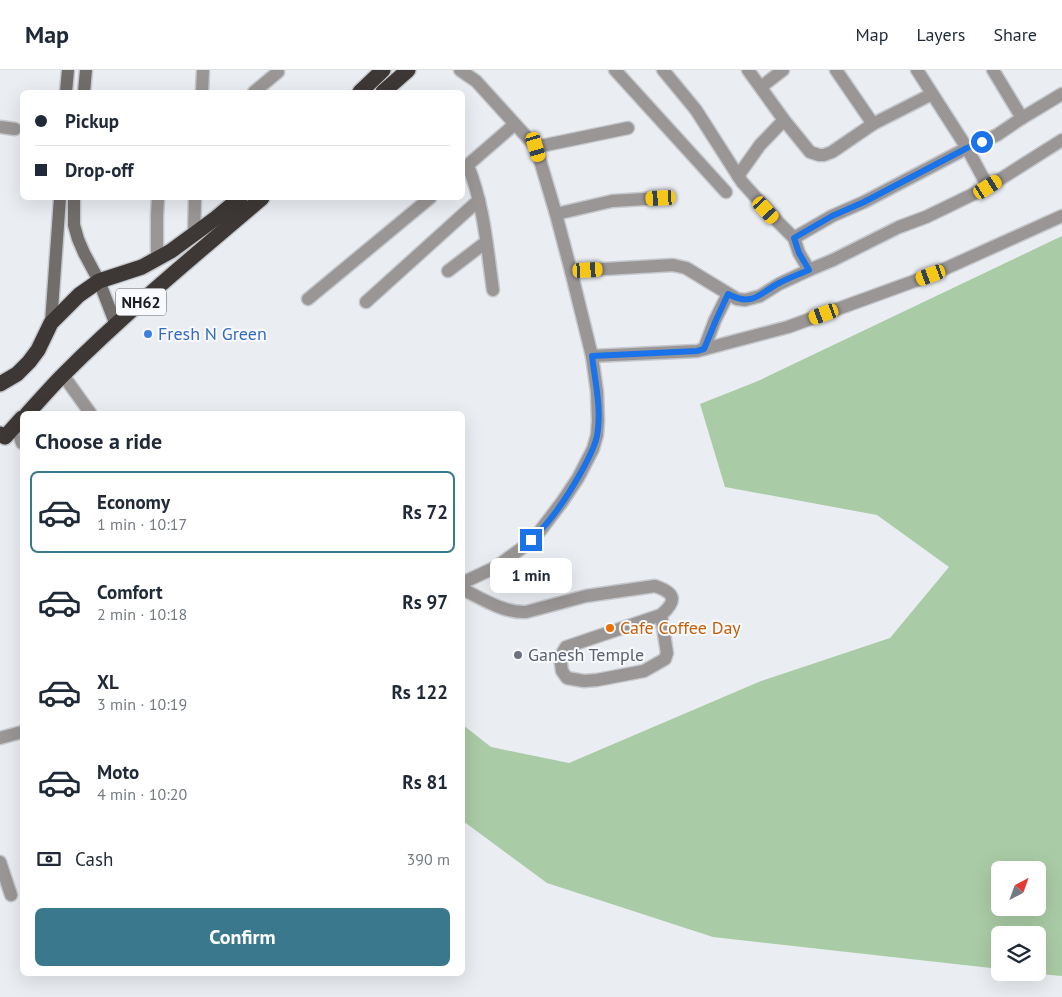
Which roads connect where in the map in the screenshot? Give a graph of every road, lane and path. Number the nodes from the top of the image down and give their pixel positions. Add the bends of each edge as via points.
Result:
1 (68, 70) edge
2 (86, 70) edge
3 (203, 70) edge
4 (408, 70) edge
5 (460, 70) edge
6 (615, 70) edge
7 (748, 70) edge
8 (783, 70) edge
9 (836, 70) edge
10 (917, 70) edge
11 (993, 70) edge
12 (277, 71) edge
13 (380, 71) edge
14 (667, 71) edge
15 (761, 87) junction
16 (66, 90) edge
17 (84, 90) edge
18 (202, 90) edge
19 (256, 90) edge
20 (362, 90) edge
21 (385, 90) edge
22 (932, 94) junction
23 (1062, 94) edge
24 (1022, 118) junction
25 (784, 120) junction
26 (514, 124) junction
27 (873, 124) junction
28 (0, 128) edge
29 (628, 128) dead end
30 (15, 129) dead end
31 (1062, 140) edge
32 (536, 147) junction
33 (967, 148) junction
34 (465, 168) edge
35 (738, 176) junction
36 (988, 187) junction
37 (726, 192) dead end
38 (661, 198) dead end
39 (60, 200) edge
40 (74, 200) edge
41 (158, 200) edge
42 (196, 200) edge
43 (238, 200) edge
44 (260, 200) edge
45 (428, 200) edge
46 (479, 200) junction
47 (556, 214) junction
48 (1062, 216) edge
49 (194, 235) junction
50 (794, 238) junction
51 (486, 242) junction
52 (156, 258) junction
53 (448, 270) dead end
54 (809, 270) junction
55 (571, 271) junction
56 (99, 281) junction
57 (493, 290) dead end
58 (728, 294) junction
59 (308, 299) dead end
60 (366, 302) dead end
61 (51, 323) junction
62 (116, 325) junction
63 (704, 349) junction
64 (592, 356) junction
65 (63, 375) junction
66 (0, 384) edge
67 (31, 411) edge
68 (90, 411) edge
69 (20, 422) edge
70 (0, 434) edge
71 (465, 582) edge
72 (465, 590) edge
73 (661, 615) junction
74 (20, 733) edge
75 (0, 738) edge
76 (0, 862) edge
77 (11, 895) dead end

1 - 16 street
2 - 17 street
3 - 18 street
4 - 21 highway
5 - 26 street via 476,81
6 - 37 street
7 - 15 street
8 - 15 street
9 - 27 street
10 - 22 street
11 - 24 street
12 - 19 street
13 - 20 highway
14 - 35 street
15 - 25 street
22 - 27 street
22 - 33 street
23 - 24 street
24 - 33 street via 997,135
25 - 27 street via 810,152 818,155 832,152
25 - 35 street via 760,145
26 - 32 street
26 - 34 street
28 - 30 street
29 - 32 street
31 - 36 street
32 - 47 street
33 - 36 street
33 - 50 street
34 - 46 street via 475,183
35 - 50 street
36 - 54 street
38 - 47 street via 612,201
39 - 61 street
40 - 56 street via 74,225
41 - 52 street
42 - 49 street
43 - 49 highway, NH62
44 - 62 highway, NH62
45 - 59 street
46 - 51 street
46 - 60 street
47 - 55 street
48 - 63 street via 931,275 788,327
49 - 52 highway, NH62
50 - 54 street
51 - 53 street
51 - 57 street
52 - 56 highway, NH62 via 142,267
54 - 58 street via 760,296 745,300
55 - 58 street via 673,265 686,268
55 - 64 street
56 - 61 highway, NH62 via 79,295
56 - 62 street
58 - 63 street
61 - 66 highway, NH62 via 29,362
62 - 65 highway, NH62
63 - 64 street
64 - 71 street via 597,392 597,436 578,478 540,531 522,548 496,568
65 - 67 highway, NH62
65 - 68 street
69 - 70 highway, NH62 via 5,437
72 - 73 street via 502,609 526,612 586,596 655,586 670,593 672,598 671,605
73 - 73 street via 566,647 560,657 562,671 567,678 584,681 644,671 665,659
74 - 75 street
76 - 77 street

